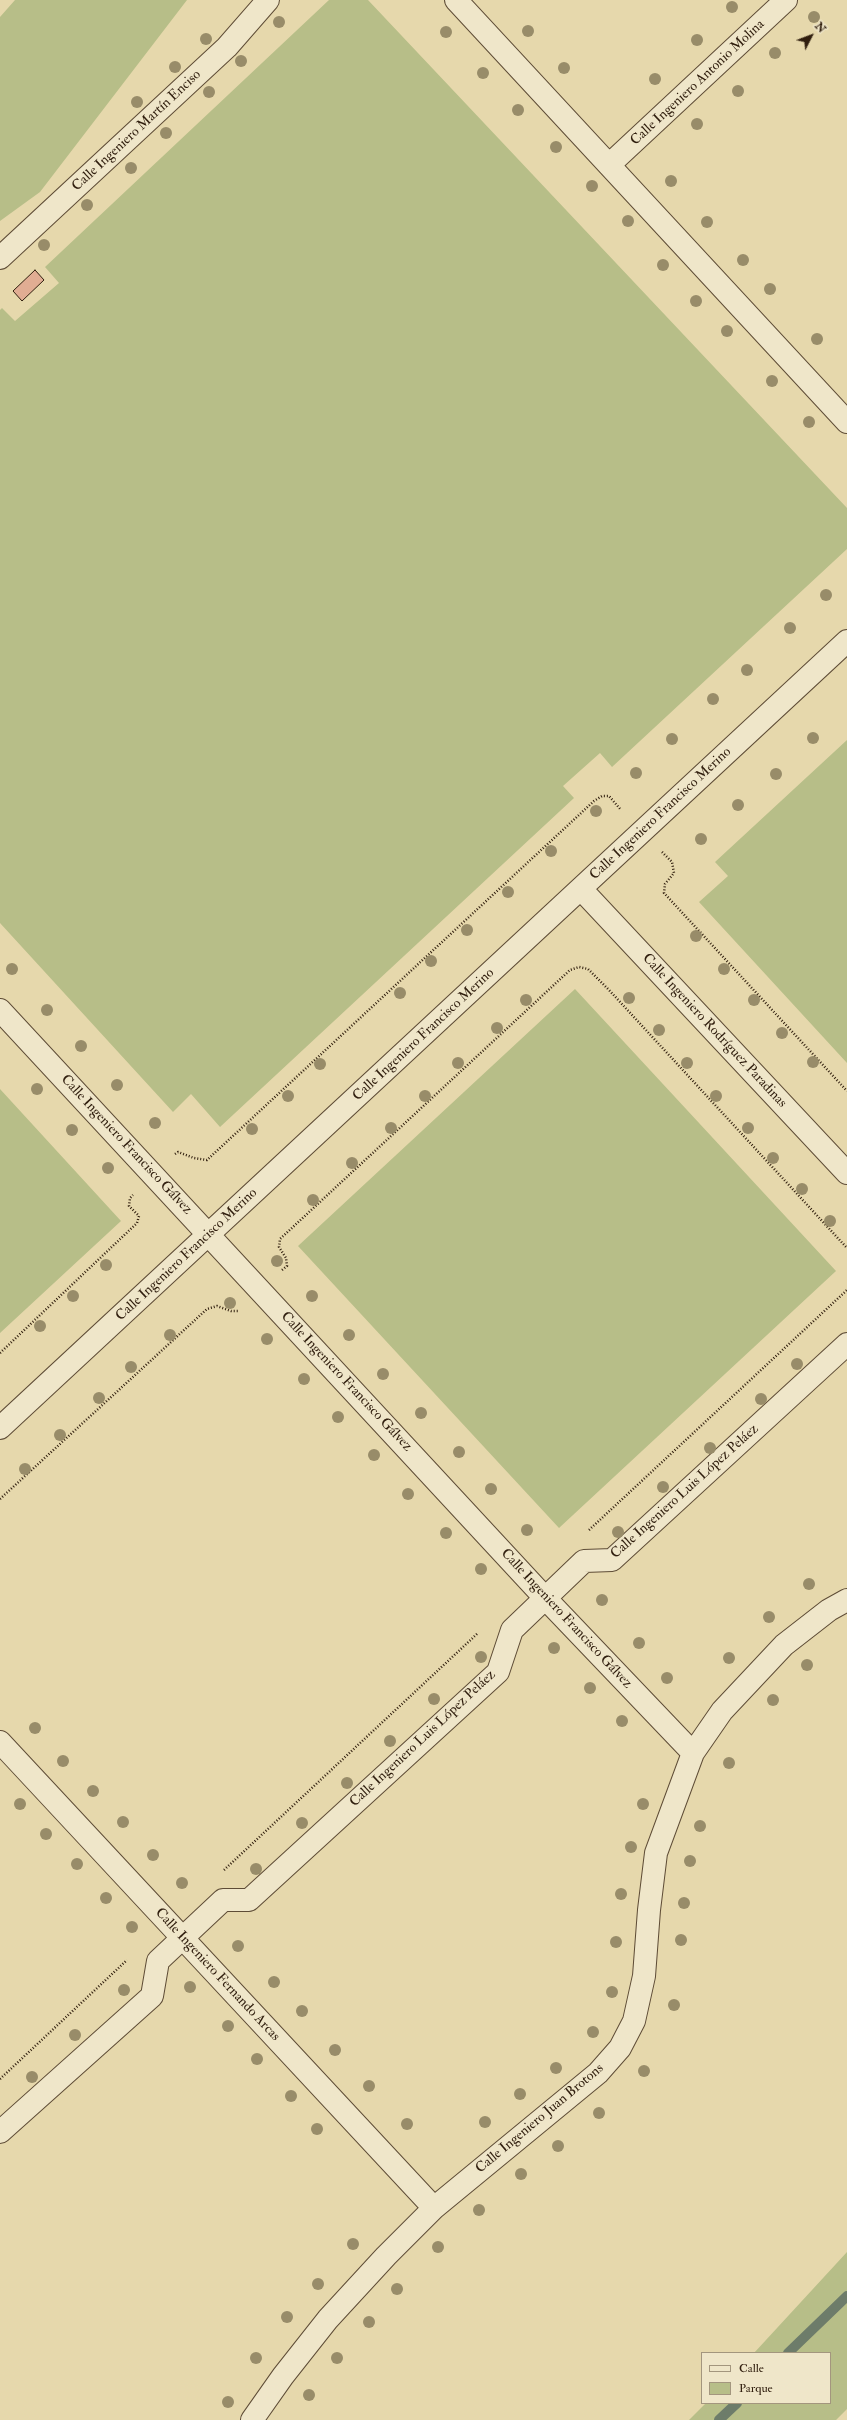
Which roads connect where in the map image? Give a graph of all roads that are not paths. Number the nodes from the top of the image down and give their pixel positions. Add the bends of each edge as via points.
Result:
1 (268, 0) edge
2 (456, 0) edge
3 (786, 0) edge
4 (609, 165) junction
5 (0, 258) edge
6 (847, 422) edge
7 (847, 641) edge
8 (581, 889) junction
9 (0, 1010) edge
10 (847, 1173) edge
11 (209, 1235) junction
12 (847, 1344) edge
13 (0, 1428) edge
14 (546, 1599) junction
15 (847, 1600) edge
16 (0, 1742) edge
17 (693, 1753) junction
18 (182, 1939) junction
19 (0, 2132) edge
20 (434, 2208) junction
21 (252, 2420) edge

1 - 5 street, Calle Ingeniero Martín Enciso via 227,47
2 - 4 street
3 - 4 street, Calle Ingeniero Antonio Molina
4 - 6 street
7 - 8 street, Calle Ingeniero Francisco Merino
8 - 10 street, Calle Ingeniero Rodríguez Paradinas
8 - 11 street, Calle Ingeniero Francisco Merino
9 - 11 street, Calle Ingeniero Francisco Gálvez
11 - 13 street, Calle Ingeniero Francisco Merino
11 - 14 street, Calle Ingeniero Francisco Gálvez
12 - 14 street, Calle Ingeniero Luis López Peláez via 612,1560 584,1561
14 - 17 street, Calle Ingeniero Francisco Gálvez
14 - 18 street, Calle Ingeniero Luis López Peláez via 512,1630 498,1672 249,1900 223,1900
15 - 17 street, Calle Ingeniero Juan Brotons via 829,1610 784,1645 722,1711
16 - 18 street, Calle Ingeniero Fernando Arcas
17 - 20 street, Calle Ingeniero Juan Brotons via 656,1853 644,1976 634,2022 620,2048 598,2073
18 - 19 street, Calle Ingeniero Luis López Peláez via 158,1961 152,1996
18 - 20 street, Calle Ingeniero Fernando Arcas
20 - 21 street, Calle Ingeniero Juan Brotons via 328,2319

